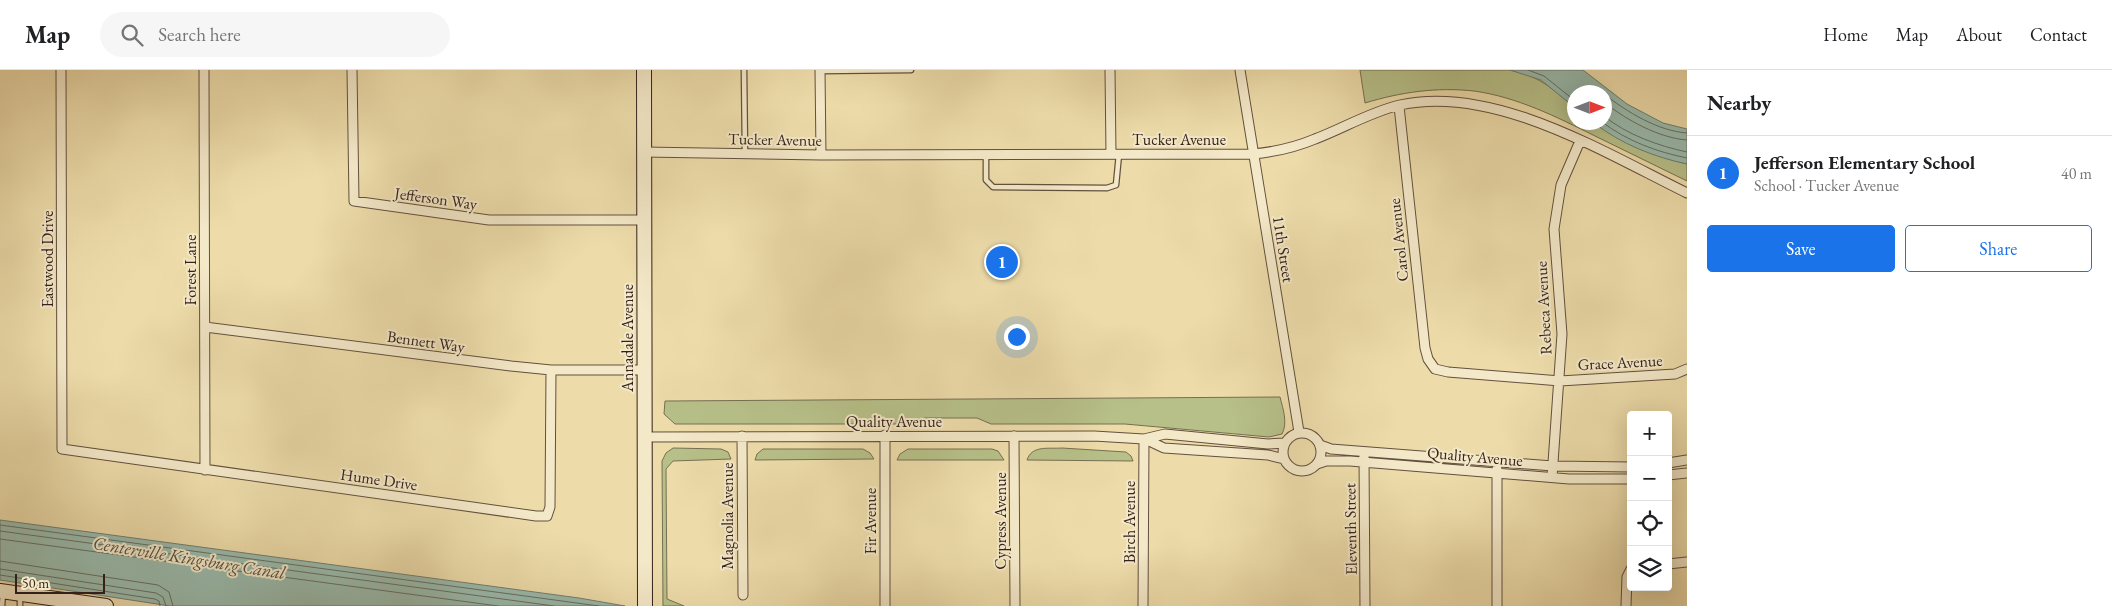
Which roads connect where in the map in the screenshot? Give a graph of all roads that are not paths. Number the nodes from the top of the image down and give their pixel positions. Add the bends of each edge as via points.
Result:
1 (61, 70) edge
2 (204, 70) edge
3 (352, 70) edge
4 (644, 70) edge
5 (744, 70) edge
6 (820, 70) edge
7 (910, 70) edge
8 (1110, 70) edge
9 (1240, 70) edge
10 (1399, 106) junction
11 (1580, 141) junction
12 (644, 152) junction
13 (745, 153) junction
14 (1115, 154) junction
15 (1253, 154) junction
16 (986, 155) junction
17 (821, 156) junction
18 (1687, 193) edge
19 (644, 220) junction
20 (205, 327) junction
21 (1435, 369) joint
22 (551, 370) junction
23 (644, 370) junction
24 (1687, 370) edge
25 (1560, 381) junction
26 (1299, 432) junction
27 (742, 436) junction
28 (885, 436) junction
29 (1014, 436) junction
30 (644, 437) junction
31 (1144, 439) junction
32 (1284, 443) junction
33 (1320, 445) junction
34 (62, 448) joint
35 (1364, 451) junction
36 (1284, 459) junction
37 (1687, 460) edge
38 (1497, 461) junction
39 (1364, 462) junction
40 (1672, 462) edge
41 (1317, 464) junction
42 (1553, 466) junction
43 (1627, 466) edge
44 (205, 470) junction
45 (1687, 472) edge
46 (1497, 473) junction
47 (1672, 474) edge
48 (1552, 477) junction
49 (1627, 479) edge
50 (1687, 562) edge
51 (1672, 564) edge
52 (1627, 577) edge
53 (2, 591) edge
54 (743, 595) dead end
55 (20, 600) edge
56 (2, 606) edge
57 (105, 606) edge
58 (645, 606) edge
59 (885, 606) edge
60 (1015, 606) edge
61 (1143, 606) edge
62 (1365, 606) edge
63 (1497, 606) edge
64 (1626, 606) edge

1 - 34 street, Eastwood Drive
2 - 20 street, Forest Lane
3 - 19 street, Jefferson Way via 354,201 488,220
4 - 12 street, Annadale Avenue
5 - 13 lane
6 - 7 lane
6 - 17 street
8 - 14 street
9 - 15 street, 11th Street
10 - 11 street, Tucker Avenue via 1448,102 1478,106 1545,124
10 - 15 street, Tucker Avenue via 1315,139
10 - 21 street, Carol Avenue via 1425,348
11 - 18 street, Tucker Avenue
11 - 25 street, Rebeca Avenue via 1561,185 1554,229 1562,334
12 - 13 street, Tucker Avenue
12 - 19 street, Annadale Avenue
13 - 17 street, Tucker Avenue
14 - 15 street, Tucker Avenue
14 - 16 street, Tucker Avenue
14 - 16 lane via 1118,181 1116,186 1107,188 993,187 986,180
15 - 26 street, 11th Street
16 - 17 street, Tucker Avenue
19 - 23 street, Annadale Avenue
20 - 22 street, Bennett Way
20 - 44 street, Forest Lane
21 - 25 street, Grace Avenue
22 - 23 street, Bennett Way
22 - 44 street, Hume Drive via 550,507 547,516
23 - 30 street, Annadale Avenue
24 - 25 street, Grace Avenue via 1674,374
25 - 42 street, Rebeca Avenue
26 - 32 street
26 - 33 street via 1311,434
27 - 28 street, Quality Avenue
27 - 30 street, Quality Avenue
27 - 54 street, Magnolia Avenue
28 - 29 street, Quality Avenue
28 - 59 street, Fir Avenue
29 - 31 street, Quality Avenue
29 - 60 street, Cypress Avenue
30 - 58 street, Annadale Avenue
31 - 32 street, Quality Avenue via 1165,434
31 - 36 street, Quality Avenue via 1164,448
31 - 61 street, Birch Avenue
32 - 36 street
33 - 35 street, Quality Avenue
33 - 41 street
34 - 44 street, Hume Drive
35 - 38 street, Quality Avenue
35 - 39 street, Eleventh Street
36 - 41 street via 1296,470 1308,470
37 - 40 street
38 - 42 street, Quality Avenue
38 - 46 street
39 - 41 street, Quality Avenue via 1326,461
39 - 46 street, Quality Avenue
39 - 62 street, Eleventh Street
42 - 43 street, Quality Avenue
42 - 48 street, Rebeca Avenue
45 - 47 street
46 - 48 street, Quality Avenue
46 - 63 street
48 - 49 street, Quality Avenue
50 - 51 street
52 - 64 street
53 - 55 street
53 - 56 lane
55 - 57 street

